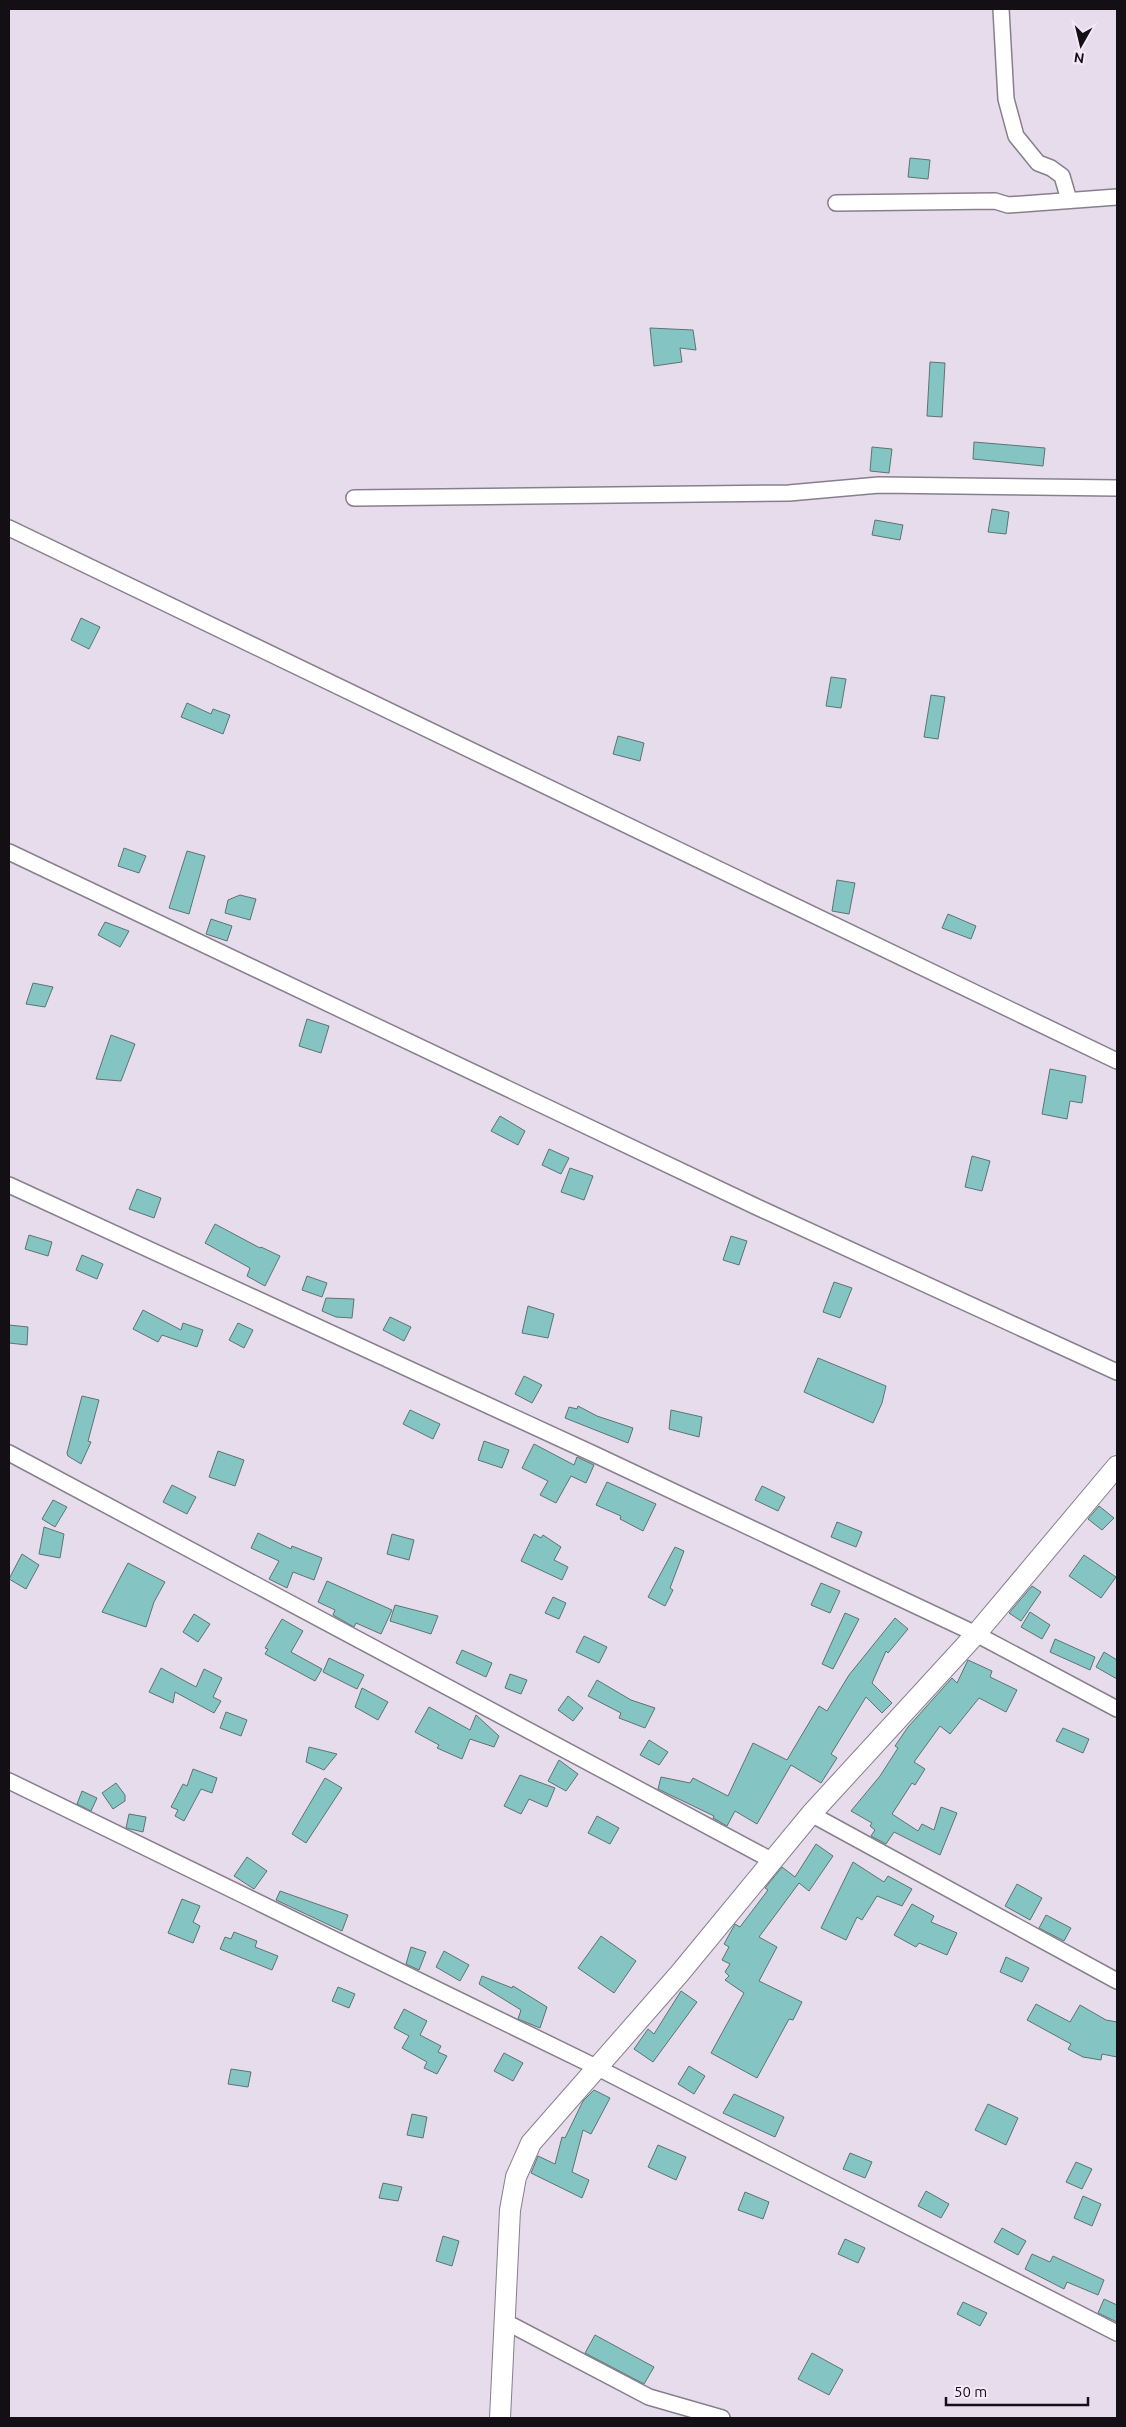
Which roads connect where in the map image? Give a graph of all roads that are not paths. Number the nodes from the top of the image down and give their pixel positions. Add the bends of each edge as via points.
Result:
1 (1001, 9) edge
2 (1117, 198) edge
3 (1069, 200) junction
4 (836, 203) dead end
5 (1117, 488) edge
6 (354, 498) dead end
7 (9, 528) edge
8 (9, 852) edge
9 (1117, 1061) edge
10 (9, 1185) edge
11 (1117, 1372) edge
12 (9, 1453) edge
13 (1117, 1466) edge
14 (976, 1634) junction
15 (1117, 1709) edge
16 (9, 1781) edge
17 (811, 1814) junction
18 (773, 1861) junction
19 (1117, 1981) edge
20 (596, 2067) junction
21 (504, 2321) junction
22 (1117, 2333) edge
23 (500, 2418) edge
24 (722, 2418) edge

1 - 3 street via 1006,99 1016,136 1038,163 1062,176
2 - 3 street
3 - 4 street via 1008,205 995,201
5 - 6 street via 879,485 788,494
7 - 9 street
8 - 11 street via 759,1208
10 - 14 street
12 - 18 street
13 - 14 street
14 - 15 street
14 - 17 street
16 - 20 street
17 - 18 street
17 - 19 street
18 - 20 street
20 - 21 street via 531,2144 516,2177 510,2210
20 - 22 street
21 - 23 street
21 - 24 street via 649,2397

